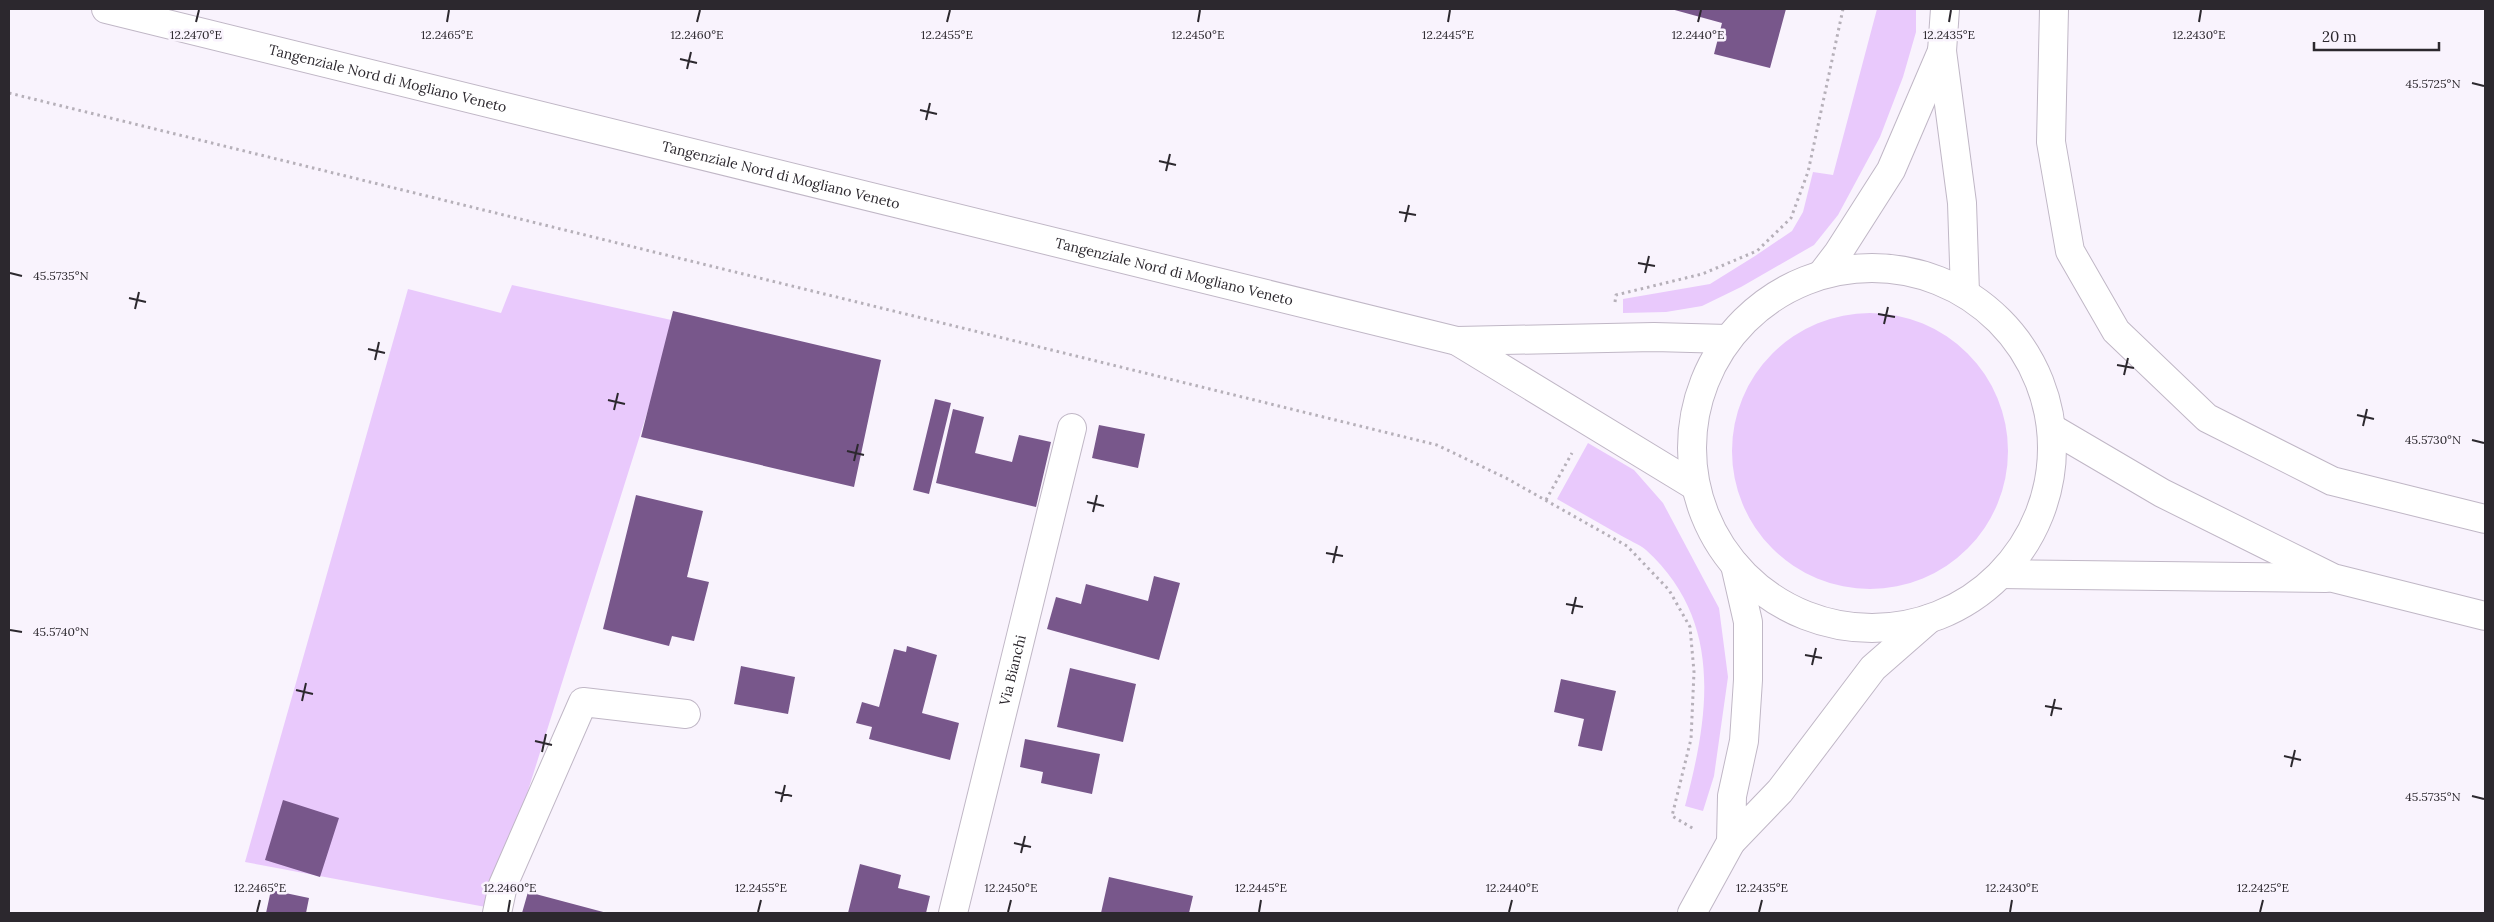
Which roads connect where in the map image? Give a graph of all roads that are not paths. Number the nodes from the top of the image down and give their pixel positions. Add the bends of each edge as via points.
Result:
1 (106, 9) edge
2 (1945, 9) edge
3 (2054, 9) edge
4 (1942, 51) junction
5 (1822, 274) junction
6 (1965, 293) junction
7 (1728, 339) junction
8 (1457, 341) junction
9 (1072, 428) dead end
10 (2053, 429) junction
11 (1695, 486) junction
12 (2485, 518) edge
13 (1735, 565) junction
14 (2001, 574) junction
15 (2332, 578) junction
16 (2485, 616) edge
17 (1929, 619) junction
18 (686, 714) dead end
19 (1731, 842) junction
20 (497, 913) edge
21 (953, 913) edge
22 (1692, 913) edge

1 - 8 main road, Tangenziale Nord di Mogliano Veneto
2 - 4 main road
3 - 12 main road via 2051,142 2070,251 2116,331 2207,418 2332,481
4 - 5 main road via 1891,170
4 - 6 main road via 1962,203
5 - 6 main road via 1871,267 1920,274
5 - 7 main road via 1786,288 1754,311
6 - 10 main road via 2010,331 2040,381
7 - 8 main road via 1654,337
7 - 11 main road via 1707,372 1695,409 1691,447
8 - 11 main road
9 - 21 main road, Via Bianchi
10 - 14 main road via 2048,488 2030,534
10 - 15 main road via 2162,493
11 - 13 main road via 1710,528
13 - 17 main road via 1766,594 1803,614 1836,624 1887,627
13 - 19 main road via 1748,622 1748,680 1744,741 1732,796
14 - 15 main road
14 - 17 main road via 1967,601
15 - 16 main road
17 - 19 main road via 1873,668 1780,790
18 - 20 main road via 583,702 503,885
19 - 22 main road

